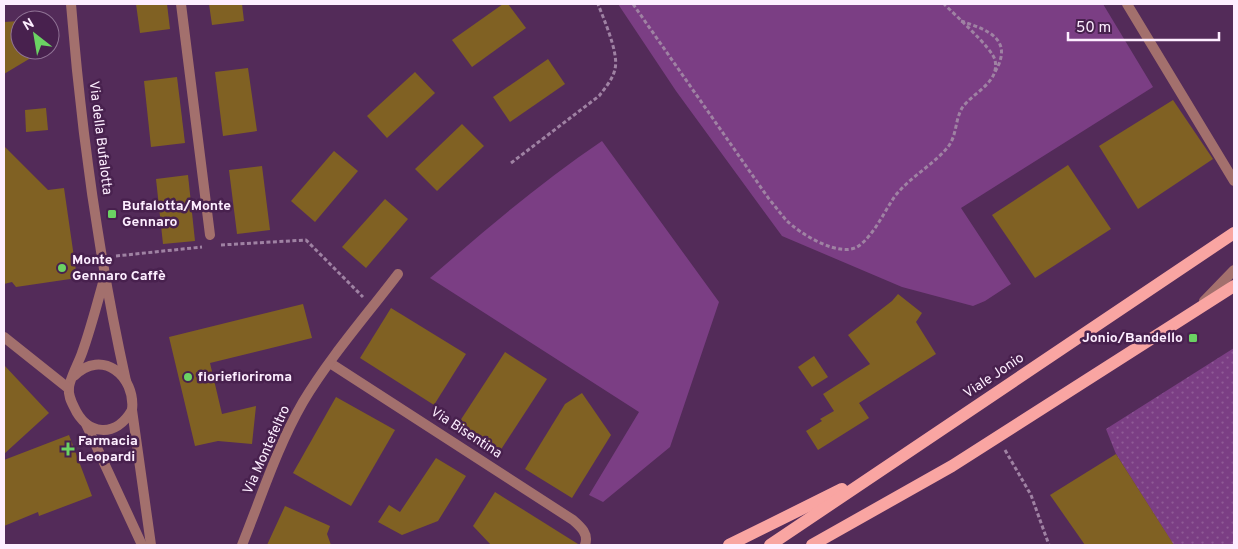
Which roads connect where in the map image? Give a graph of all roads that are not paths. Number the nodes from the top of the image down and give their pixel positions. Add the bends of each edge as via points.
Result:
1 (71, 4) edge
2 (182, 4) edge
3 (1127, 4) edge
4 (1234, 180) edge
5 (1234, 233) edge
6 (210, 235) dead end
7 (1234, 270) edge
8 (398, 274) dead end
9 (105, 275) junction
10 (1234, 286) edge
11 (1193, 312) junction
12 (4, 336) edge
13 (330, 363) junction
14 (74, 376) junction
15 (126, 381) junction
16 (68, 388) junction
17 (132, 410) junction
18 (86, 424) junction
19 (887, 467) junction
20 (821, 541) edge
21 (142, 545) edge
22 (151, 545) edge
23 (242, 545) edge
24 (585, 545) edge
25 (729, 545) edge
26 (770, 545) edge
27 (812, 545) edge

1 - 9 street, Via della Bufalotta
2 - 6 street
3 - 4 street
5 - 19 main road, Viale Jonio
7 - 11 street
8 - 13 street, Via Montefeltro
9 - 14 street
9 - 15 street, Via della Bufalotta
10 - 11 main road
11 - 20 main road via 952,466
12 - 16 street
13 - 23 street, Via Montefeltro via 297,414
13 - 24 street, Via Bisentina via 573,520 584,531
14 - 15 street via 91,365 104,365 115,369
14 - 16 street
15 - 17 street
16 - 18 street via 74,409
17 - 18 street via 121,424 107,430 101,431
17 - 22 street
18 - 21 street
19 - 25 main road
19 - 26 main road, Viale Jonio
20 - 27 main road

